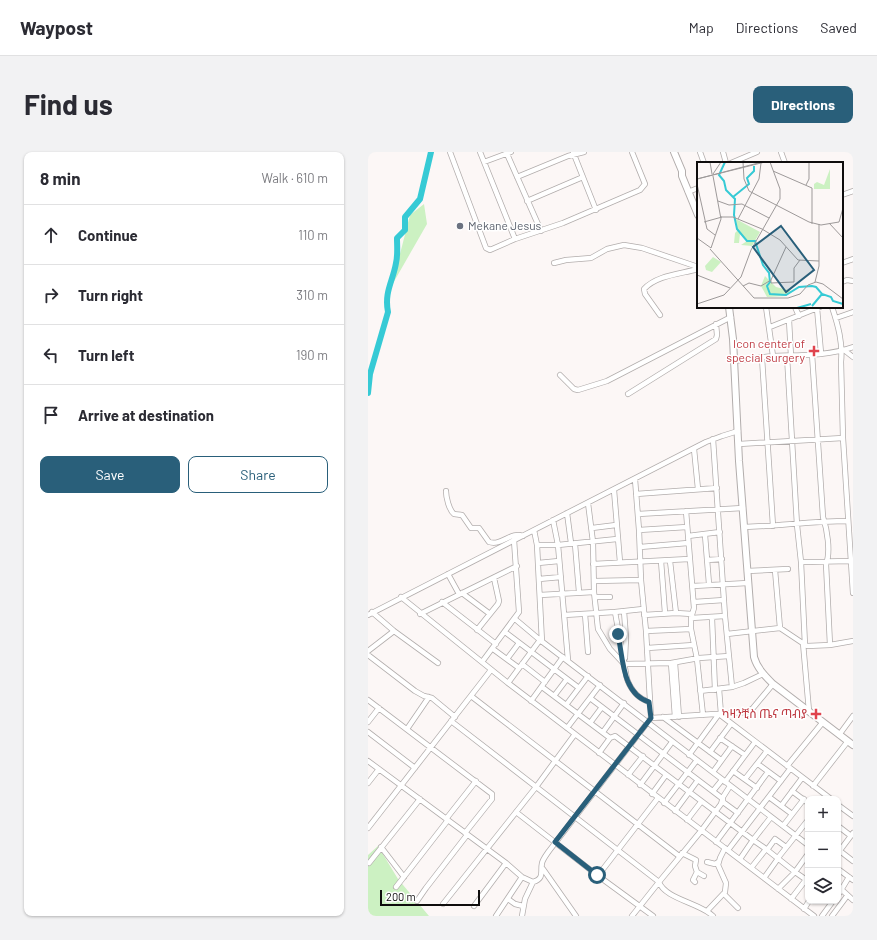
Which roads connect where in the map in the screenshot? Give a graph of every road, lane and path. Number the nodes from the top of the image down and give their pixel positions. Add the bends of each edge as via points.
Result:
1 (450, 152) edge
2 (480, 152) edge
3 (584, 152) edge
4 (632, 152) edge
5 (670, 152) edge
6 (674, 152) edge
7 (700, 152) edge
8 (723, 152) edge
9 (757, 152) edge
10 (781, 152) edge
11 (509, 153) edge
12 (574, 154) edge
13 (484, 162) junction
14 (704, 162) edge
15 (726, 162) edge
16 (733, 162) edge
17 (785, 162) edge
18 (682, 176) junction
19 (517, 177) junction
20 (583, 177) junction
21 (697, 188) edge
22 (853, 191) edge
23 (688, 192) junction
24 (843, 195) edge
25 (527, 201) junction
26 (596, 210) junction
27 (697, 213) edge
28 (541, 231) junction
29 (515, 239) junction
30 (853, 259) edge
31 (554, 263) dead end
32 (843, 263) edge
33 (697, 268) edge
34 (697, 268) edge
35 (853, 281) edge
36 (843, 282) edge
37 (729, 308) edge
38 (766, 308) edge
39 (795, 308) edge
40 (819, 308) edge
41 (832, 308) edge
42 (853, 312) edge
43 (660, 315) dead end
44 (798, 316) junction
45 (731, 317) junction
46 (836, 318) junction
47 (789, 320) junction
48 (716, 324) junction
49 (770, 327) junction
50 (848, 350) edge
51 (812, 354) junction
52 (821, 354) junction
53 (773, 356) junction
54 (789, 356) junction
55 (853, 357) edge
56 (762, 358) junction
57 (734, 361) junction
58 (560, 375) dead end
59 (628, 394) dead end
60 (738, 431) junction
61 (843, 438) junction
62 (713, 439) junction
63 (817, 439) junction
64 (768, 442) junction
65 (792, 442) junction
66 (739, 444) junction
67 (694, 449) junction
68 (635, 479) junction
69 (698, 488) junction
70 (717, 488) junction
71 (614, 490) junction
72 (446, 491) dead end
73 (636, 494) junction
74 (588, 503) junction
75 (743, 508) junction
76 (719, 509) junction
77 (686, 510) junction
78 (567, 513) junction
79 (638, 514) junction
80 (554, 520) junction
81 (825, 521) junction
82 (848, 521) junction
83 (797, 524) junction
84 (616, 525) junction
85 (773, 526) junction
86 (687, 527) junction
87 (745, 527) junction
88 (592, 528) junction
89 (534, 530) junction
90 (639, 530) junction
91 (720, 532) junction
92 (705, 535) junction
93 (523, 536) junction
94 (688, 536) junction
95 (617, 539) junction
96 (514, 540) junction
97 (593, 542) junction
98 (688, 543) junction
99 (573, 544) junction
100 (537, 545) junction
101 (558, 545) junction
102 (640, 547) junction
103 (689, 559) junction
104 (722, 559) junction
105 (707, 560) junction
106 (559, 561) junction
107 (640, 561) junction
108 (661, 561) junction
109 (670, 561) junction
110 (851, 561) junction
111 (620, 562) junction
112 (801, 562) junction
113 (826, 562) junction
114 (538, 563) junction
115 (593, 564) junction
116 (517, 566) junction
117 (788, 569) dead end
118 (775, 570) junction
119 (747, 571) junction
120 (448, 574) junction
121 (561, 577) junction
122 (494, 578) junction
123 (538, 578) junction
124 (594, 580) junction
125 (641, 580) junction
126 (748, 583) junction
127 (709, 584) junction
128 (724, 584) junction
129 (693, 586) junction
130 (579, 592) junction
131 (562, 593) junction
132 (853, 593) edge
133 (460, 594) junction
134 (540, 595) junction
135 (594, 595) junction
136 (401, 597) junction
137 (610, 597) dead end
138 (724, 600) junction
139 (442, 602) junction
140 (694, 602) junction
141 (643, 609) junction
142 (624, 611) junction
143 (615, 612) junction
144 (370, 613) edge
145 (596, 613) junction
146 (665, 613) junction
147 (676, 613) junction
148 (420, 614) junction
149 (490, 614) junction
150 (585, 614) junction
151 (564, 615) junction
152 (644, 615) junction
153 (692, 616) junction
154 (725, 616) junction
155 (712, 618) junction
156 (515, 619) junction
157 (780, 628) junction
158 (691, 629) junction
159 (477, 630) junction
160 (394, 631) junction
161 (646, 631) junction
162 (752, 631) junction
163 (505, 632) junction
164 (727, 634) junction
165 (541, 641) junction
166 (853, 641) edge
167 (519, 643) junction
168 (804, 644) junction
169 (694, 645) junction
170 (830, 645) junction
171 (494, 646) junction
172 (647, 648) junction
173 (368, 651) edge
174 (531, 652) junction
175 (588, 652) dead end
176 (368, 655) edge
177 (729, 656) junction
178 (713, 657) junction
179 (566, 659) junction
180 (696, 659) junction
181 (507, 660) junction
182 (482, 662) junction
183 (438, 663) dead end
184 (648, 663) junction
185 (673, 663) junction
186 (624, 664) junction
187 (520, 666) junction
188 (492, 670) junction
189 (554, 670) junction
190 (763, 674) junction
191 (588, 676) junction
192 (567, 679) junction
193 (545, 682) junction
194 (508, 683) junction
195 (773, 684) junction
196 (600, 685) junction
197 (542, 686) junction
198 (732, 687) junction
199 (579, 688) junction
200 (717, 689) junction
201 (700, 691) junction
202 (471, 696) junction
203 (554, 696) junction
204 (429, 697) junction
205 (590, 698) junction
206 (368, 700) edge
207 (531, 701) junction
208 (649, 702) junction
209 (624, 703) junction
210 (566, 705) junction
211 (379, 708) junction
212 (602, 708) junction
213 (809, 711) junction
214 (578, 714) junction
215 (720, 714) junction
216 (703, 715) junction
217 (455, 716) junction
218 (614, 716) junction
219 (853, 716) edge
220 (663, 717) junction
221 (677, 717) junction
222 (649, 720) junction
223 (451, 721) junction
224 (368, 722) edge
225 (822, 722) junction
226 (590, 723) junction
227 (731, 724) junction
228 (567, 728) junction
229 (407, 729) junction
230 (368, 732) edge
231 (603, 732) junction
232 (575, 734) junction
233 (638, 734) junction
234 (839, 734) junction
235 (610, 738) junction
236 (720, 738) junction
237 (672, 742) junction
238 (755, 742) junction
239 (698, 743) junction
240 (850, 743) edge
241 (629, 746) junction
242 (732, 746) junction
243 (432, 747) junction
244 (767, 751) junction
245 (599, 752) junction
246 (710, 752) junction
247 (664, 754) junction
248 (689, 754) junction
249 (745, 755) junction
250 (643, 756) junction
251 (697, 760) junction
252 (721, 760) junction
253 (368, 761) edge
254 (555, 761) junction
255 (758, 764) junction
256 (615, 765) junction
257 (654, 765) junction
258 (415, 768) junction
259 (789, 768) junction
260 (379, 769) junction
261 (733, 771) junction
262 (688, 772) junction
263 (712, 772) junction
264 (768, 772) junction
265 (628, 775) junction
266 (666, 775) junction
267 (802, 778) junction
268 (745, 779) junction
269 (698, 780) junction
270 (476, 781) junction
271 (724, 781) junction
272 (781, 781) junction
273 (368, 783) edge
274 (679, 784) junction
275 (401, 785) junction
276 (640, 785) junction
277 (730, 786) junction
278 (813, 786) junction
279 (536, 787) junction
280 (757, 788) junction
281 (594, 790) junction
282 (713, 791) junction
283 (792, 791) junction
284 (689, 793) junction
285 (652, 794) junction
286 (825, 796) edge
287 (769, 797) junction
288 (658, 798) junction
289 (420, 799) junction
290 (723, 799) junction
291 (804, 799) joint
292 (748, 800) junction
293 (701, 802) junction
294 (664, 803) junction
295 (781, 806) junction
296 (841, 807) edge
297 (760, 808) junction
298 (516, 812) junction
299 (675, 812) junction
300 (715, 812) junction
301 (738, 813) junction
302 (792, 814) junction
303 (853, 816) edge
304 (575, 817) junction
305 (771, 817) junction
306 (447, 820) junction
307 (687, 820) junction
308 (638, 824) junction
309 (730, 824) junction
310 (783, 826) junction
311 (805, 827) edge
312 (368, 828) edge
313 (841, 828) edge
314 (701, 830) junction
315 (742, 832) junction
316 (466, 834) junction
317 (852, 834) edge
318 (796, 836) junction
319 (753, 840) junction
320 (555, 842) junction
321 (716, 842) junction
322 (805, 843) edge
323 (382, 847) junction
324 (786, 847) junction
325 (486, 848) junction
326 (726, 849) junction
327 (841, 849) edge
328 (618, 850) junction
329 (766, 850) junction
330 (841, 853) edge
331 (681, 854) junction
332 (777, 858) junction
333 (805, 858) edge
334 (740, 859) junction
335 (853, 860) edge
336 (707, 862) dead end
337 (718, 862) junction
338 (369, 863) edge
339 (506, 863) junction
340 (751, 868) junction
341 (543, 869) junction
342 (841, 871) edge
343 (697, 872) junction
344 (795, 872) junction
345 (600, 873) dead end
346 (704, 876) dead end
347 (404, 878) junction
348 (522, 878) junction
349 (764, 878) junction
350 (805, 878) edge
351 (851, 879) edge
352 (534, 882) junction
353 (658, 882) junction
354 (695, 882) dead end
355 (805, 882) edge
356 (396, 887) dead end
357 (778, 889) junction
358 (842, 890) joint
359 (724, 894) junction
360 (847, 896) junction
361 (508, 899) junction
362 (791, 899) junction
363 (853, 900) edge
364 (417, 901) dead end
365 (443, 904) dead end
366 (808, 904) edge
367 (831, 904) edge
368 (837, 904) edge
369 (474, 906) dead end
370 (523, 906) junction
371 (639, 906) junction
372 (840, 906) junction
373 (738, 908) dead end
374 (804, 909) junction
375 (707, 911) junction
376 (496, 916) edge
377 (522, 916) edge
378 (576, 916) edge
379 (632, 916) edge
380 (653, 916) edge
381 (713, 916) edge
382 (814, 916) edge
383 (822, 916) edge
384 (832, 916) edge

1 - 29 street via 486,248 492,250
2 - 13 street
3 - 12 street
4 - 26 street via 644,187
5 - 18 main road
6 - 18 main road
7 - 14 street
8 - 15 street
9 - 16 street
10 - 17 street
11 - 13 street
11 - 19 street
12 - 19 street
12 - 20 street
13 - 29 street
18 - 23 main road
19 - 25 street
20 - 25 street
20 - 26 street
21 - 23 street
22 - 24 street
23 - 27 main road
25 - 28 street
26 - 28 street
28 - 29 street
30 - 32 street
31 - 33 street via 595,257 607,249 624,245 642,248
34 - 43 street via 650,283 644,289
35 - 36 street
37 - 45 main road
38 - 49 street
39 - 44 street
40 - 44 street
40 - 52 street
41 - 46 street
42 - 46 street
44 - 47 street
45 - 48 street
45 - 57 main road
46 - 50 street
47 - 49 street
47 - 54 street
48 - 58 street via 607,381 578,390
48 - 59 street via 716,339
49 - 53 street
50 - 52 street
50 - 55 street
50 - 61 street
51 - 52 street
51 - 54 street
51 - 63 street
53 - 54 street
53 - 56 street
54 - 65 street
56 - 57 street
56 - 64 street
57 - 60 main road
60 - 62 street
60 - 66 main road
61 - 63 street
61 - 82 street
62 - 67 street
62 - 70 street
63 - 65 street
63 - 81 street
64 - 65 street
64 - 66 street
64 - 85 street
65 - 83 street
66 - 75 main road
67 - 68 street
67 - 69 street
68 - 71 street
68 - 73 street
69 - 70 street
69 - 73 street
70 - 76 street
71 - 74 street
71 - 84 street
72 - 93 street via 448,504 453,513 462,515 471,528 479,528 489,542 498,543 516,534
73 - 79 street
74 - 78 street
74 - 88 street
75 - 76 street
75 - 87 main road
76 - 77 street
76 - 91 street
77 - 79 street
77 - 86 street
78 - 80 street
78 - 99 street
79 - 90 street
80 - 89 street
80 - 101 street
81 - 82 street
81 - 83 street
81 - 113 street via 828,551
82 - 110 street
83 - 85 street
83 - 112 street
84 - 88 street
84 - 95 street
85 - 87 street
86 - 90 street
86 - 94 street
87 - 119 main road
88 - 97 street
89 - 93 street
89 - 100 street
90 - 102 street
91 - 92 street
91 - 104 street
92 - 94 street
92 - 105 street
93 - 96 street
94 - 98 street
95 - 97 street
95 - 111 street
96 - 116 street
96 - 120 street
97 - 99 street
97 - 115 street
98 - 102 street
98 - 103 street
99 - 101 street
99 - 130 street
100 - 101 street
100 - 114 street
101 - 106 street
102 - 107 street
103 - 109 street
103 - 129 street
104 - 105 street
104 - 128 street
105 - 127 street
106 - 114 street
106 - 121 street
107 - 108 street
107 - 111 street
107 - 125 street
108 - 109 street
108 - 146 street
109 - 147 street
110 - 113 street
110 - 132 street
111 - 115 street
112 - 113 street
112 - 168 street
113 - 170 street
114 - 123 street
115 - 124 street
116 - 122 street
116 - 156 street via 520,609
117 - 118 street
118 - 119 street
118 - 157 street
119 - 126 main road
120 - 133 street
120 - 136 street
121 - 123 street
121 - 131 street
122 - 133 street
122 - 149 street via 499,601
123 - 134 street
124 - 125 street
124 - 135 street
125 - 141 street
126 - 128 street
126 - 162 main road
127 - 128 street
127 - 129 street
128 - 138 street
129 - 140 street
130 - 131 street
130 - 135 street
131 - 134 street
131 - 151 street
133 - 139 street
133 - 149 street
134 - 165 street
135 - 137 street
135 - 145 street
136 - 144 street
136 - 148 street
138 - 140 street
138 - 154 street
139 - 148 street
139 - 159 street
140 - 153 street
141 - 142 street
141 - 152 street
142 - 143 street
142 - 186 street
143 - 145 street
143 - 186 street
144 - 160 street
145 - 150 street
145 - 186 street via 598,632
146 - 147 street
146 - 152 street
147 - 153 street
148 - 182 street
149 - 159 street
150 - 151 street
150 - 175 street
151 - 179 street
152 - 161 street
153 - 155 street
153 - 158 street
154 - 155 street
154 - 164 street
155 - 178 street
156 - 163 street
156 - 165 street
157 - 162 street
157 - 168 street
158 - 161 street
158 - 169 street
159 - 171 street
160 - 173 street
160 - 183 street
161 - 172 street
162 - 164 street
162 - 190 main road via 754,657
163 - 167 street
163 - 171 street
164 - 177 street
165 - 174 street
165 - 179 street
166 - 170 street
167 - 174 street
167 - 181 street
168 - 170 street
168 - 213 street
169 - 172 street
169 - 180 street
171 - 181 street
171 - 182 street
172 - 184 street
174 - 187 street
174 - 189 street
176 - 204 street via 415,691
177 - 178 street
177 - 198 street
178 - 180 street
178 - 200 street
179 - 189 street
179 - 191 street
180 - 185 street
180 - 201 street
181 - 187 street
182 - 188 street
184 - 185 street
184 - 186 street
184 - 208 street
185 - 221 street
186 - 208 street via 626,679 633,692
187 - 193 street
187 - 194 street
188 - 194 street
188 - 202 street
189 - 192 street
189 - 193 street
190 - 195 main road
190 - 198 street
191 - 196 street
191 - 199 street
192 - 199 street
192 - 203 street
193 - 197 street
194 - 207 street
195 - 213 main road
195 - 215 street via 751,710
196 - 205 street
196 - 209 street
197 - 203 street
197 - 207 street
198 - 200 street
199 - 210 street
200 - 201 street
200 - 215 street
201 - 216 street
202 - 217 street
202 - 254 street
203 - 210 street
204 - 217 street
204 - 229 street
205 - 212 street
205 - 214 street
206 - 211 street
207 - 228 street
208 - 222 street
209 - 218 street
209 - 222 street
210 - 214 street
211 - 224 street
211 - 229 street
212 - 218 street
212 - 226 street
213 - 225 main road
214 - 226 street
214 - 228 street
215 - 216 street
215 - 227 street
215 - 239 street
216 - 221 street
217 - 223 street
218 - 231 street
218 - 233 street
219 - 234 street
220 - 221 street
220 - 222 street
220 - 239 street
222 - 233 street
222 - 237 street
223 - 243 street
223 - 279 street
225 - 234 main road
225 - 259 street
226 - 231 street
227 - 236 street
227 - 238 street
228 - 232 street
229 - 243 street
230 - 258 street
231 - 235 street
232 - 245 street
232 - 254 street
233 - 241 street
233 - 247 street
234 - 240 main road
235 - 241 street via 617,737
235 - 245 street
236 - 242 street
236 - 246 street
237 - 247 street
237 - 248 street
238 - 244 street
238 - 249 street
239 - 246 street
239 - 248 street
240 - 278 street
241 - 250 street
241 - 256 street
242 - 249 street
242 - 252 street
243 - 258 street
243 - 270 street
244 - 255 street
244 - 259 street
245 - 256 street
246 - 252 street
247 - 257 street
247 - 262 street
248 - 251 street
249 - 261 street
250 - 257 street
250 - 265 street
251 - 262 street
251 - 263 street
252 - 263 street
253 - 260 street
254 - 279 street
254 - 281 street
255 - 264 street
255 - 268 street
256 - 265 street
256 - 281 street
257 - 266 street
257 - 276 street
258 - 275 street
259 - 267 street
259 - 272 street
260 - 273 street
260 - 275 street
261 - 268 street
261 - 271 street
262 - 269 street
262 - 274 street
263 - 271 street
264 - 272 street
264 - 280 street
265 - 276 street
266 - 274 street
266 - 285 street
267 - 278 street
267 - 283 street
268 - 280 street
269 - 282 street
269 - 284 street
270 - 306 street
270 - 316 street via 492,794 492,797
271 - 277 street
271 - 282 street
272 - 287 street
274 - 284 street
274 - 294 street
275 - 289 street
275 - 312 street
276 - 285 street
277 - 290 street
277 - 292 street
278 - 286 street
279 - 298 street
279 - 304 street
280 - 292 street
281 - 304 street
281 - 308 street
282 - 290 street
283 - 291 street
283 - 295 street
284 - 293 street
284 - 299 street
285 - 288 street
287 - 295 street
287 - 297 street
288 - 294 street
288 - 308 street
289 - 306 street
289 - 323 street
290 - 300 street
290 - 301 street via 723,802
291 - 302 street
292 - 297 street
292 - 301 street
293 - 300 street
293 - 307 street
294 - 299 street
295 - 302 street
296 - 303 street
297 - 305 street
297 - 315 street
298 - 320 street
298 - 325 street
299 - 307 street
300 - 309 street
300 - 314 street
301 - 309 street
302 - 310 street
304 - 320 street
304 - 328 street
305 - 310 street
305 - 319 street
306 - 316 street
306 - 347 street
307 - 314 street
308 - 328 street
308 - 331 street
309 - 315 street
309 - 321 street
310 - 318 street
311 - 318 street
313 - 317 street
314 - 321 street
314 - 331 street
315 - 319 street
315 - 326 street
316 - 325 street
316 - 364 street
317 - 327 street
318 - 322 street
318 - 324 street
319 - 329 street
319 - 334 street
320 - 341 street via 542,862
320 - 371 street
321 - 326 street
323 - 338 street
323 - 347 street
324 - 329 street via 775,839
324 - 332 street
325 - 339 street
325 - 365 street
326 - 334 street
326 - 337 street
328 - 345 street
328 - 353 street
329 - 332 street
329 - 340 street
330 - 335 street
331 - 343 street via 696,860
331 - 353 street
332 - 344 street
332 - 349 street
333 - 344 street
334 - 340 street
336 - 337 street
337 - 359 street via 726,883
339 - 348 street
339 - 369 street
340 - 349 street
341 - 352 street via 541,877
341 - 378 street
342 - 351 street
343 - 346 street
343 - 354 street via 693,880
344 - 350 street
344 - 357 street
347 - 356 street
348 - 352 street
348 - 361 street
349 - 357 street
351 - 358 street
352 - 370 street
353 - 371 street
353 - 375 street via 668,892
355 - 362 street
357 - 362 street
358 - 360 street
359 - 373 street
359 - 375 street
360 - 363 street
360 - 372 street
361 - 370 street
361 - 376 street
362 - 374 street
366 - 374 street
367 - 383 street
368 - 372 street
370 - 377 street
371 - 379 street
371 - 380 street
372 - 384 street
374 - 382 street
375 - 381 street

